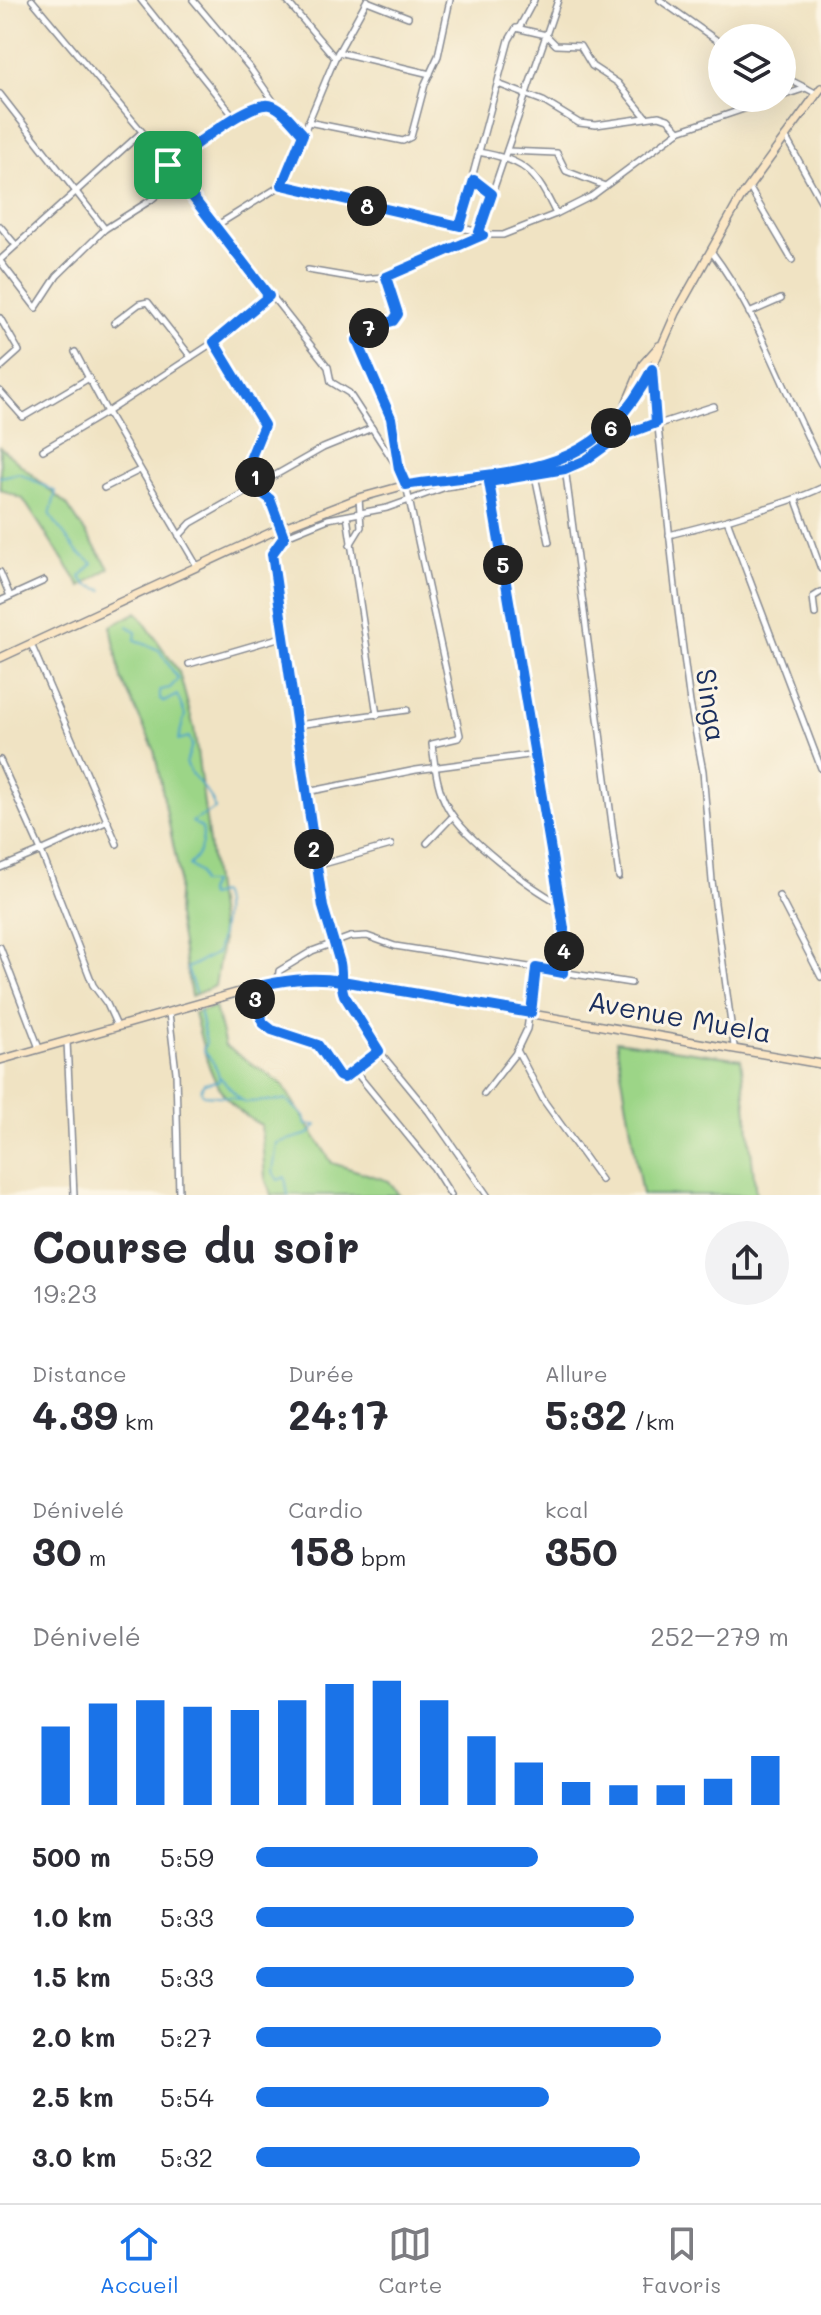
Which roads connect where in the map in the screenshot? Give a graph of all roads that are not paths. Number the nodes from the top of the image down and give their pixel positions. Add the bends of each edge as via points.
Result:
1 (32, 0) edge
2 (141, 0) edge
3 (193, 0) edge
4 (286, 0) edge
5 (367, 0) edge
6 (450, 0) edge
7 (534, 0) edge
8 (558, 0) edge
9 (660, 0) edge
10 (408, 17) dead end
11 (519, 28) junction
12 (708, 34) edge
13 (546, 35) junction
14 (337, 55) junction
15 (430, 74) junction
16 (796, 83) edge
17 (498, 84) junction
18 (806, 88) junction
19 (796, 91) edge
20 (819, 91) edge
21 (0, 94) edge
22 (526, 96) junction
23 (278, 108) junction
24 (735, 112) edge
25 (645, 116) junction
26 (235, 118) junction
27 (308, 122) junction
28 (679, 131) junction
29 (142, 132) junction
30 (303, 134) junction
31 (785, 136) junction
32 (478, 152) junction
33 (506, 154) junction
34 (168, 165) junction
35 (178, 177) junction
36 (474, 180) junction
37 (282, 185) junction
38 (605, 186) junction
39 (748, 187) junction
40 (78, 191) junction
41 (492, 194) junction
42 (821, 201) edge
43 (556, 214) junction
44 (0, 226) edge
45 (216, 226) junction
46 (460, 226) junction
47 (105, 229) junction
48 (481, 233) junction
49 (15, 244) junction
50 (710, 250) junction
51 (0, 260) edge
52 (792, 260) dead end
53 (308, 270) dead end
54 (386, 277) junction
55 (269, 296) junction
56 (781, 299) dead end
57 (749, 313) junction
58 (0, 318) edge
59 (114, 323) dead end
60 (214, 342) junction
61 (659, 346) junction
62 (75, 352) dead end
63 (191, 357) junction
64 (0, 368) edge
65 (652, 369) junction
66 (89, 378) junction
67 (0, 391) edge
68 (714, 406) dead end
69 (107, 412) junction
70 (622, 414) junction
71 (656, 423) junction
72 (372, 428) junction
73 (609, 431) junction
74 (618, 437) junction
75 (43, 450) dead end
76 (564, 460) junction
77 (821, 464) edge
78 (533, 466) junction
79 (399, 469) junction
80 (565, 469) junction
81 (140, 470) junction
82 (487, 472) junction
83 (535, 476) junction
84 (489, 482) junction
85 (406, 485) junction
86 (104, 488) dead end
87 (255, 488) junction
88 (821, 488) edge
89 (359, 498) junction
90 (409, 499) junction
91 (796, 500) junction
92 (362, 513) junction
93 (347, 516) junction
94 (727, 520) junction
95 (281, 528) junction
96 (669, 535) junction
97 (178, 537) junction
98 (284, 537) junction
99 (549, 542) dead end
100 (350, 546) junction
101 (197, 566) junction
102 (821, 569) edge
103 (0, 572) edge
104 (44, 581) dead end
105 (821, 592) edge
106 (10, 596) junction
107 (0, 601) edge
108 (815, 614) dead end
109 (285, 636) junction
110 (31, 644) junction
111 (0, 658) edge
112 (189, 664) dead end
113 (407, 710) dead end
114 (377, 715) junction
115 (297, 725) junction
116 (536, 754) junction
117 (0, 760) edge
118 (435, 767) junction
119 (821, 768) edge
120 (307, 792) junction
121 (453, 816) junction
122 (108, 821) junction
123 (427, 843) dead end
124 (117, 844) dead end
125 (391, 845) dead end
126 (41, 851) junction
127 (316, 866) junction
128 (0, 868) edge
129 (619, 877) dead end
130 (779, 896) dead end
131 (559, 903) junction
132 (334, 943) junction
133 (0, 947) edge
134 (536, 968) junction
135 (563, 973) junction
136 (820, 974) edge
137 (278, 981) junction
138 (342, 981) junction
139 (631, 983) dead end
140 (251, 988) junction
141 (168, 1011) junction
142 (531, 1013) junction
143 (117, 1026) junction
144 (67, 1040) junction
145 (734, 1046) junction
146 (39, 1048) junction
147 (517, 1050) junction
148 (379, 1051) junction
149 (0, 1060) edge
150 (821, 1064) edge
151 (354, 1070) junction
152 (484, 1094) dead end
153 (601, 1180) dead end
154 (485, 1194) edge
155 (74, 1195) edge
156 (179, 1195) edge
157 (451, 1195) edge

1 - 29 street
2 - 26 street
3 - 23 street
4 - 14 street
5 - 10 street
5 - 14 street
6 - 15 street
7 - 11 street
8 - 13 street
9 - 12 street
11 - 13 street
11 - 17 street via 509,40
13 - 22 street
13 - 25 street via 556,45 580,46 592,66 618,83
14 - 15 street
14 - 27 street
15 - 27 street via 408,140
16 - 18 street
17 - 22 street
17 - 32 street
18 - 19 street
18 - 20 street
20 - 31 street
21 - 40 street
22 - 25 street via 579,123
22 - 33 street
23 - 26 street via 263,104
23 - 30 street
24 - 28 street
25 - 28 street via 668,119
26 - 34 street
27 - 30 street
28 - 38 street
29 - 34 street
29 - 40 street
30 - 37 street
31 - 39 street
31 - 42 street
32 - 33 street
32 - 36 street
33 - 38 street via 557,153 566,171
33 - 41 street
33 - 43 street via 536,175
34 - 35 street
35 - 45 street
35 - 47 street
36 - 41 street
36 - 46 street
37 - 45 street
37 - 46 street
38 - 43 street
39 - 50 street
39 - 52 street
40 - 47 street
40 - 49 street
41 - 48 street
43 - 48 street via 503,235
44 - 49 street
45 - 55 street
46 - 48 street
47 - 51 street via 57,276 36,308
48 - 54 street
49 - 51 street
50 - 57 street
50 - 61 street
53 - 54 street via 361,279
54 - 79 street via 398,314 393,321 368,328 357,345 391,418
55 - 60 street
55 - 72 street via 328,367 331,382 349,393
56 - 57 street
57 - 77 street
58 - 64 street via 19,351
59 - 63 street via 148,302
60 - 63 street
60 - 87 street via 264,425 249,462
61 - 65 street
61 - 70 street via 635,379
62 - 66 street
63 - 69 street
65 - 70 street
65 - 71 street, Singa
66 - 67 street via 23,417
66 - 69 street
68 - 71 street
69 - 75 street
69 - 81 street
70 - 73 street
71 - 74 street
71 - 96 street, Singa
72 - 79 street
72 - 87 street via 323,448
73 - 74 street
73 - 76 street
74 - 80 street
76 - 78 street
76 - 80 street
78 - 82 street
78 - 83 street
79 - 85 street
80 - 83 street
80 - 129 street
81 - 86 street
81 - 97 street
82 - 84 street
82 - 85 street
83 - 84 street
83 - 99 street
84 - 90 street via 446,487
84 - 116 street
85 - 89 street
85 - 90 street
87 - 95 street via 270,499
87 - 97 street via 191,523
88 - 91 street
89 - 92 street
89 - 95 street
90 - 92 street
90 - 118 street via 460,735 433,743
91 - 94 street
91 - 102 street
92 - 93 street
92 - 100 street via 360,532
93 - 98 street
93 - 100 street
94 - 96 street
94 - 119 street
95 - 98 street
95 - 101 street
96 - 145 street, Singa
97 - 101 street
98 - 109 street via 272,554
100 - 114 street
101 - 110 street
103 - 106 street
104 - 106 street
105 - 108 street via 813,597
106 - 107 street
109 - 112 street
109 - 115 street
110 - 111 street
110 - 122 street
113 - 114 street
114 - 115 street
115 - 120 street
116 - 118 street
116 - 131 street
117 - 126 street
118 - 120 street
118 - 121 street
120 - 127 street
121 - 123 street
121 - 131 street via 504,865
122 - 124 street
122 - 126 street
125 - 127 street
126 - 128 street
126 - 143 street via 93,985
127 - 132 street
130 - 136 street
131 - 135 street
132 - 134 street via 367,936 395,946
132 - 137 street via 290,963 279,971
132 - 138 street
133 - 146 street
134 - 135 street
134 - 142 street
135 - 139 street
137 - 138 street
137 - 140 street
138 - 142 street, Avenue Muela
138 - 148 street via 344,995
140 - 141 street
140 - 151 street via 263,1023 318,1045 341,1078
141 - 143 street
141 - 156 street via 176,1072
142 - 145 street, Avenue Muela
142 - 147 street
143 - 144 street
144 - 146 street
144 - 155 street
145 - 150 street, Avenue Muela
146 - 149 street
147 - 152 street
147 - 153 street via 544,1101
148 - 151 street
148 - 154 street
151 - 157 street

